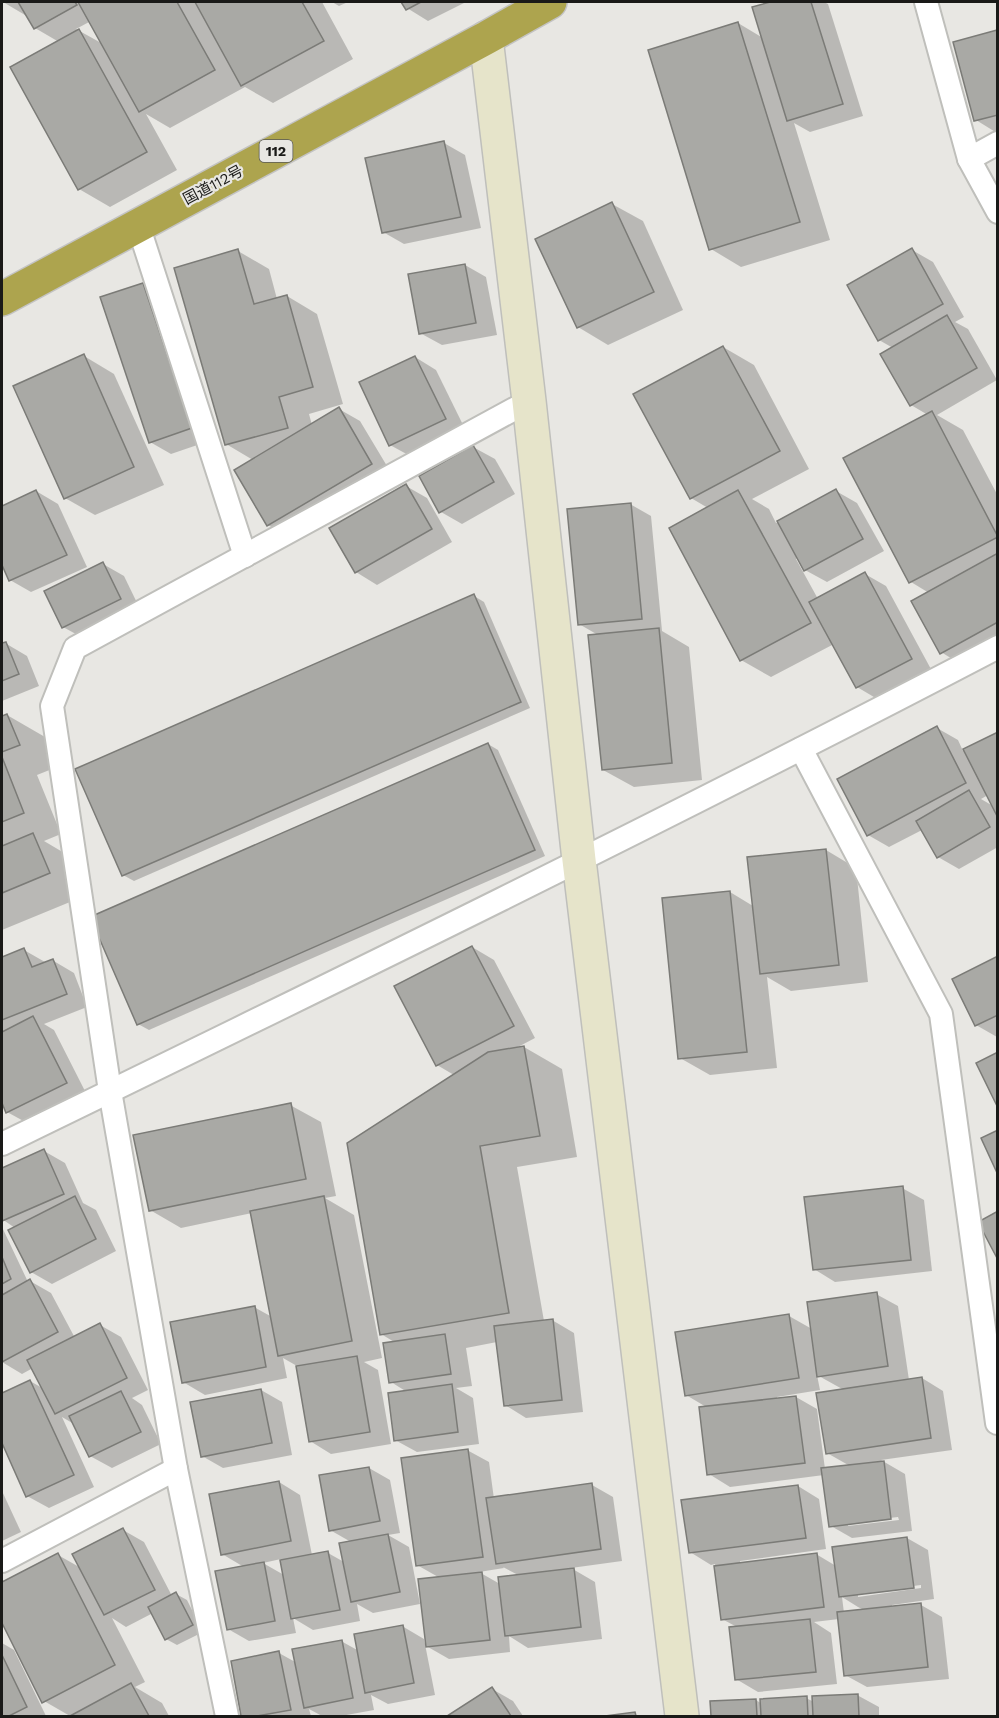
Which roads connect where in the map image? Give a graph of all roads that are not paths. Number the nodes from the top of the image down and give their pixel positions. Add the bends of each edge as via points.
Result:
1 (550, 2) edge
2 (926, 2) edge
3 (486, 38) junction
4 (998, 143) edge
5 (969, 159) junction
6 (998, 212) edge
7 (138, 225) junction
8 (2, 299) edge
9 (529, 401) junction
10 (245, 556) junction
11 (998, 647) edge
12 (801, 750) junction
13 (579, 860) junction
14 (110, 1091) junction
15 (2, 1144) edge
16 (997, 1423) edge
17 (998, 1428) edge
18 (176, 1469) junction
19 (2, 1561) edge
20 (227, 1716) edge
21 (682, 1716) edge

1 - 3 highway, 国道112号 / 112
2 - 5 lane
3 - 7 highway, 国道112号 / 112
3 - 9 street
4 - 5 lane
5 - 6 lane
7 - 8 highway, 国道112号 / 112
7 - 10 lane
9 - 10 lane
9 - 13 street
10 - 14 lane via 75,648 52,706
11 - 12 lane
12 - 13 lane
12 - 16 lane via 941,1014
13 - 14 lane
13 - 21 street
14 - 15 lane
14 - 18 lane
16 - 17 lane
18 - 19 lane
18 - 20 lane

